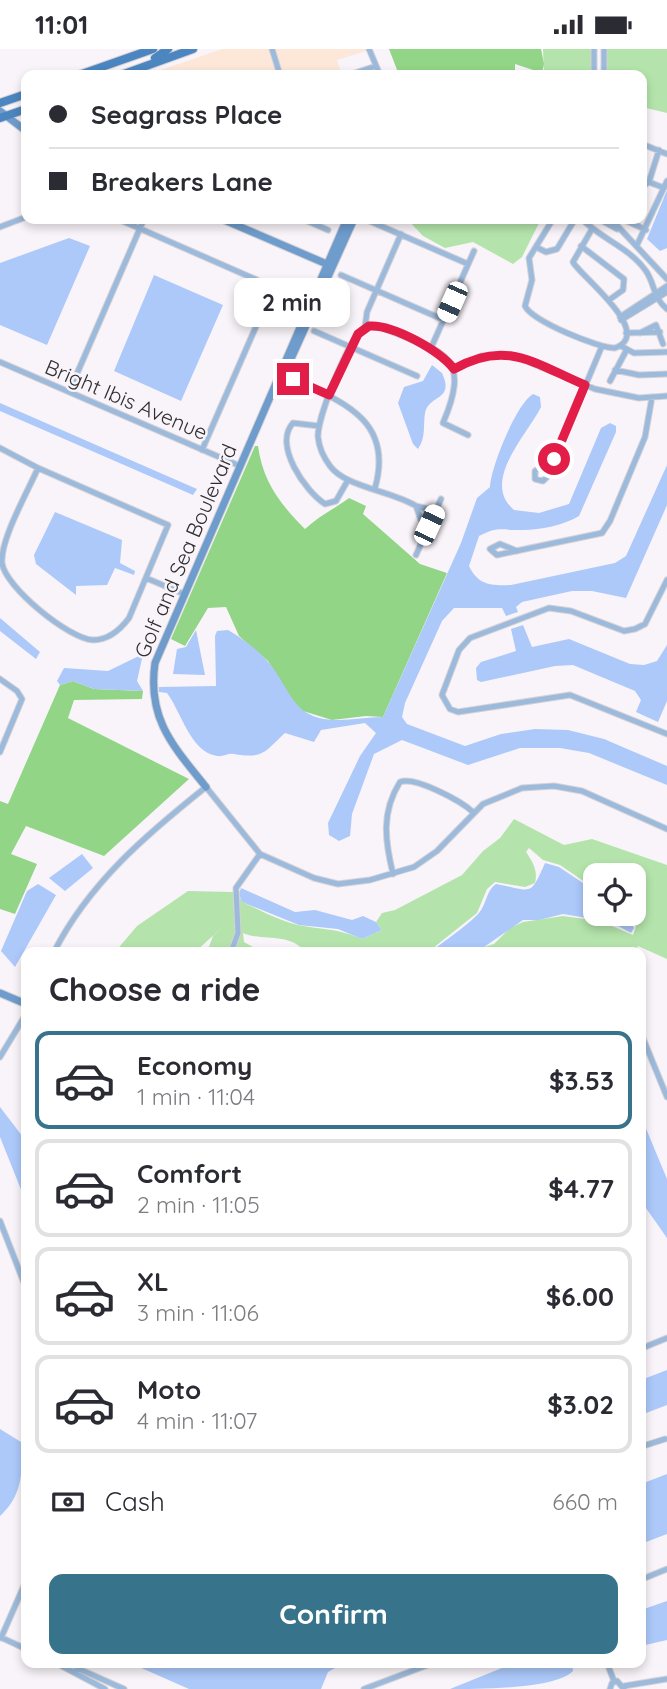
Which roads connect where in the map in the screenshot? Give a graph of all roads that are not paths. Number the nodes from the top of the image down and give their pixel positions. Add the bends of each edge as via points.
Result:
1 (153, 49) edge
2 (168, 49) edge
3 (193, 49) edge
4 (272, 49) edge
5 (369, 49) edge
6 (594, 49) edge
7 (604, 49) edge
8 (147, 66) junction
9 (376, 66) junction
10 (93, 70) edge
11 (127, 70) edge
12 (135, 70) edge
13 (148, 70) edge
14 (279, 70) edge
15 (364, 70) edge
16 (378, 70) edge
17 (594, 70) edge
18 (604, 70) edge
19 (21, 96) edge
20 (0, 103) edge
21 (21, 110) edge
22 (2, 115) edge
23 (21, 128) edge
24 (647, 145) edge
25 (659, 150) junction
26 (667, 154) edge
27 (667, 181) edge
28 (649, 182) joint
29 (664, 188) junction
30 (21, 219) edge
31 (130, 224) edge
32 (141, 224) edge
33 (234, 224) edge
34 (319, 224) edge
35 (345, 224) edge
36 (352, 224) edge
37 (377, 224) edge
38 (550, 224) edge
39 (572, 224) edge
40 (587, 224) edge
41 (607, 224) edge
42 (615, 224) edge
43 (633, 224) edge
44 (0, 227) edge
45 (139, 228) junction
46 (592, 229) junction
47 (328, 230) dead end
48 (646, 230) junction
49 (620, 231) junction
50 (401, 234) junction
51 (637, 245) junction
52 (581, 246) junction
53 (536, 247) junction
54 (474, 251) dead end
55 (468, 264) junction
56 (330, 265) junction
57 (341, 275) dead end
58 (667, 279) edge
59 (667, 286) edge
60 (376, 291) junction
61 (667, 292) edge
62 (655, 296) junction
63 (609, 300) junction
64 (667, 309) edge
65 (620, 319) junction
66 (444, 320) junction
67 (365, 327) junction
68 (314, 331) dead end
69 (626, 333) junction
70 (663, 344) dead end
71 (602, 346) junction
72 (351, 347) junction
73 (431, 348) junction
74 (623, 348) junction
75 (667, 352) edge
76 (0, 362) edge
77 (454, 369) junction
78 (615, 370) junction
79 (667, 374) edge
80 (417, 376) dead end
81 (293, 379) dead end
82 (610, 381) dead end
83 (585, 385) junction
84 (69, 392) junction
85 (329, 395) junction
86 (652, 397) junction
87 (667, 397) edge
88 (319, 426) junction
89 (468, 435) dead end
90 (0, 448) edge
91 (202, 450) junction
92 (554, 459) junction
93 (240, 466) junction
94 (38, 468) junction
95 (348, 480) junction
96 (375, 488) junction
97 (441, 499) dead end
98 (416, 506) junction
99 (436, 511) junction
100 (429, 525) junction
101 (517, 551) dead end
102 (416, 555) dead end
103 (146, 577) junction
104 (667, 580) edge
105 (184, 594) junction
106 (0, 679) edge
107 (667, 734) edge
108 (0, 753) edge
109 (206, 787) junction
110 (472, 812) junction
111 (667, 829) edge
112 (260, 854) junction
113 (393, 873) junction
114 (57, 947) edge
115 (234, 947) edge
116 (0, 993) edge
117 (21, 1002) edge
118 (21, 1022) edge
119 (646, 1046) edge
120 (0, 1057) edge
121 (667, 1097) edge
122 (0, 1221) edge
123 (21, 1274) edge
124 (667, 1338) edge
125 (646, 1347) edge
126 (665, 1439) dead end
127 (646, 1445) edge
128 (667, 1569) edge
129 (646, 1578) edge
130 (21, 1592) edge
131 (0, 1637) edge
132 (21, 1647) edge
133 (66, 1668) edge
134 (420, 1668) edge
135 (609, 1668) edge
136 (74, 1672) junction
137 (667, 1679) edge
138 (614, 1681) junction
139 (624, 1688) edge
140 (105, 1689) edge
141 (124, 1689) edge
142 (364, 1689) edge
143 (610, 1689) edge

1 - 10 main road
2 - 11 main road
3 - 8 main road
4 - 14 street
5 - 9 street
6 - 17 street
7 - 18 street
8 - 12 main road
8 - 13 street
9 - 15 street
9 - 16 street
19 - 20 main road
21 - 22 main road
22 - 23 street
24 - 25 street
25 - 26 street
25 - 28 street
27 - 29 street
28 - 29 street
29 - 48 street
30 - 44 street
31 - 45 street
32 - 45 street
33 - 56 street
34 - 47 street
35 - 56 street, Golf and Sea Boulevard
36 - 56 street, Golf and Sea Boulevard
37 - 50 street
38 - 53 street
39 - 53 street via 557,249 546,252
40 - 46 street
41 - 49 street
42 - 49 street
43 - 48 street
45 - 84 street
45 - 91 street via 257,280 266,290 265,306
46 - 52 street
46 - 62 street via 611,238 644,268
48 - 51 street
49 - 51 street
50 - 55 street
50 - 60 street
51 - 58 street
52 - 63 street via 573,265
52 - 63 street via 624,279 623,289
53 - 71 street via 529,258 533,280 525,306 528,312
54 - 55 street
55 - 66 street
56 - 93 street, Golf and Sea Boulevard
57 - 60 street
59 - 62 street
60 - 66 street
60 - 67 street
61 - 62 street
62 - 64 street
62 - 65 street
63 - 65 street
65 - 69 street
66 - 73 street
67 - 72 street
67 - 73 street via 383,328
68 - 72 street
69 - 70 street via 660,332
69 - 74 street
71 - 74 street
71 - 83 street
72 - 80 street
72 - 85 street
73 - 77 street
74 - 75 street
74 - 78 street
76 - 84 street, Bright Ibis Avenue
77 - 83 street via 481,356 501,353
77 - 89 street via 456,391 443,423
78 - 79 street
78 - 82 street
81 - 85 street
83 - 86 street via 614,394
83 - 92 street
84 - 91 street, Bright Ibis Avenue
85 - 88 street
85 - 96 street via 354,409 370,428 380,462
86 - 87 street
86 - 101 street via 645,437 602,533
88 - 95 street via 322,452 330,467
88 - 95 street via 293,423 287,431 298,475 325,504 336,501
90 - 94 street
91 - 93 street, Bright Ibis Avenue
92 - 92 street via 535,471 535,479 544,481
93 - 105 street, Golf and Sea Boulevard
94 - 103 street via 169,525
94 - 103 street via 2,551 4,570 14,587 69,632 93,640 122,627
95 - 96 street
96 - 98 street
97 - 99 street
98 - 99 street
98 - 100 street via 421,520
99 - 100 street
100 - 102 street
103 - 105 street
104 - 107 street via 645,624 635,629 624,631 571,611 549,608 470,638 459,650 442,695 450,709 458,712 570,695
105 - 109 street, Golf and Sea Boulevard via 155,663 153,693 162,728
106 - 108 street via 22,699
109 - 112 street
109 - 114 street via 138,842 97,888
110 - 111 street via 510,791 554,786 582,791
110 - 113 street via 437,851 414,867
110 - 113 street via 435,790 409,780 400,782 386,818
112 - 113 street via 327,882 352,884
112 - 115 street via 236,888 238,933
116 - 117 street
118 - 120 street
119 - 121 street
122 - 123 street
124 - 125 street
126 - 127 street
128 - 129 street
130 - 131 street
131 - 132 street
133 - 136 street
134 - 142 street
135 - 138 street
136 - 140 street
136 - 141 street via 79,1669
137 - 139 street
138 - 139 street
138 - 143 street

